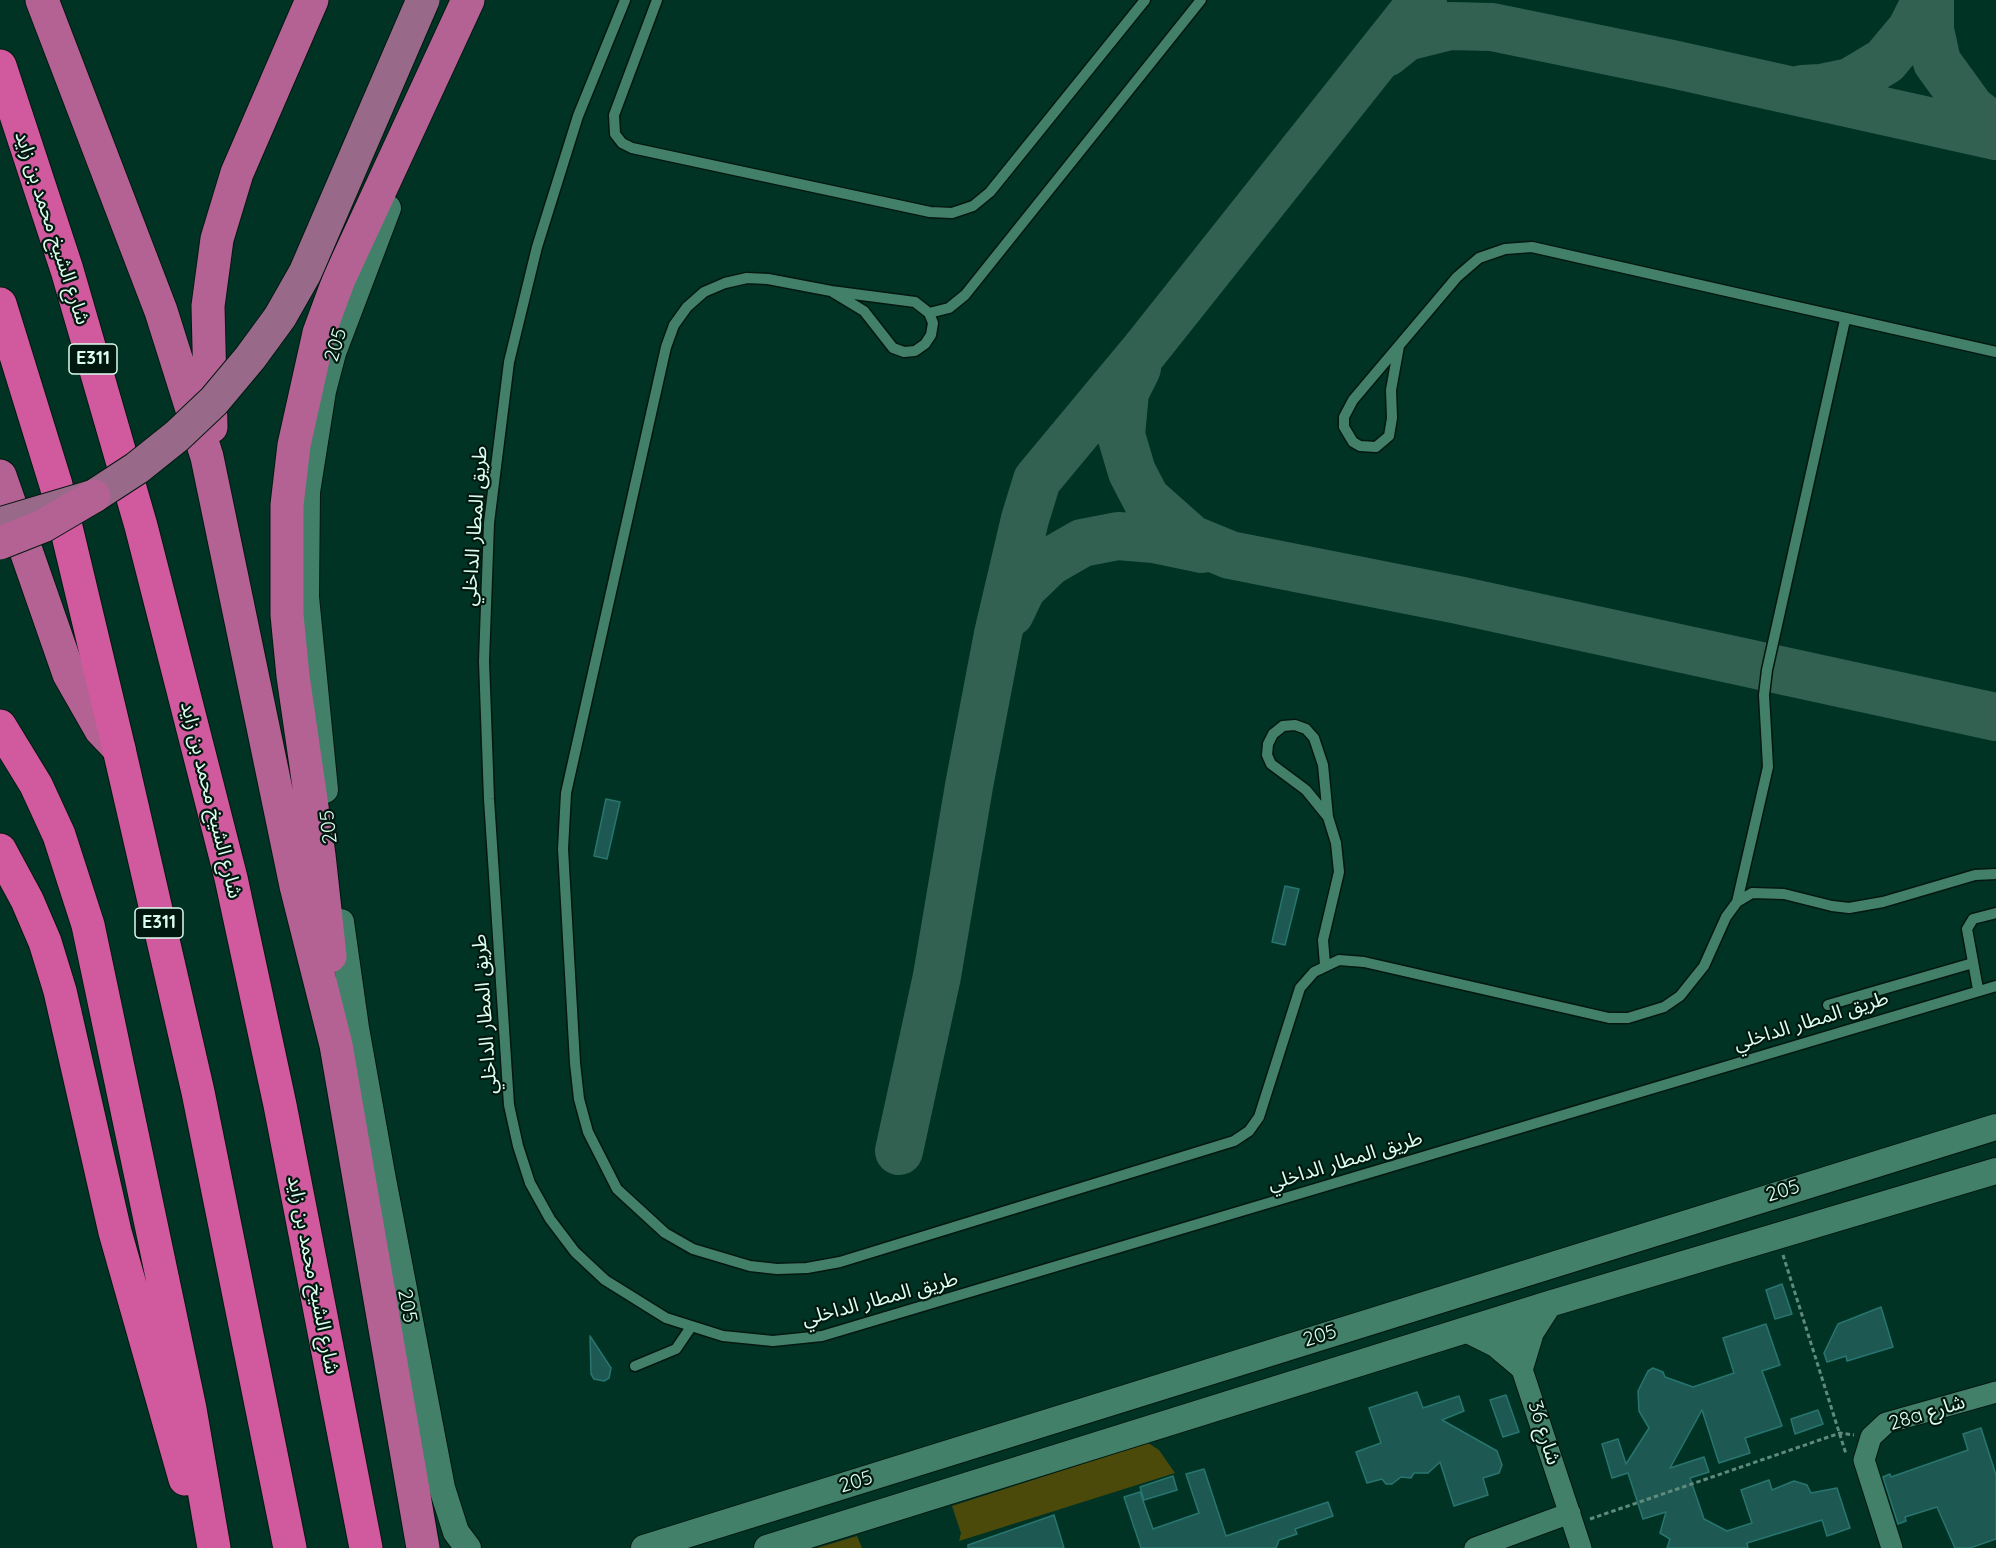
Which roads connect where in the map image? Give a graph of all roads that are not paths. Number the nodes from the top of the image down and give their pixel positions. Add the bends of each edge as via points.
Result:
1 (42, 0) edge
2 (312, 0) edge
3 (423, 0) edge
4 (468, 0) edge
5 (625, 0) edge
6 (657, 0) edge
7 (1145, 0) edge
8 (1201, 0) edge
9 (0, 66) edge
10 (417, 108) junction
11 (831, 291) junction
12 (0, 304) edge
13 (929, 313) junction
14 (1845, 320) junction
15 (1399, 346) junction
16 (1996, 352) edge
17 (0, 476) edge
18 (94, 496) junction
19 (220, 515) junction
20 (0, 524) edge
21 (0, 543) edge
22 (0, 726) edge
23 (119, 749) junction
24 (1328, 817) junction
25 (0, 850) edge
26 (1996, 874) edge
27 (1737, 902) junction
28 (1996, 913) edge
29 (1973, 963) junction
30 (1325, 965) junction
31 (1996, 986) edge
32 (1978, 989) junction
33 (1828, 1005) dead end
34 (336, 1045) junction
35 (1996, 1127) edge
36 (1996, 1172) edge
37 (1672, 1226) junction
38 (1549, 1304) junction
39 (1505, 1318) junction
40 (691, 1328) junction
41 (1468, 1330) junction
42 (1521, 1365) junction
43 (635, 1366) dead end
44 (1996, 1392) edge
45 (1572, 1519) junction
46 (212, 1548) edge
47 (290, 1548) edge
48 (366, 1548) edge
49 (423, 1548) edge
50 (468, 1548) edge
51 (644, 1548) edge
52 (767, 1548) edge
53 (1475, 1548) edge
54 (1581, 1548) edge
55 (1892, 1548) edge

1 - 19 highway via 178,359
2 - 19 highway via 245,152 217,239 208,306 208,362
3 - 18 main road, bridge via 327,225 280,317 214,401 137,468
4 - 10 highway
5 - 40 lane, طريق المطار الداخلي via 578,116 537,247 509,362 489,523 484,661 489,799 509,1105 530,1184 575,1252 605,1280 638,1303
6 - 7 lane via 615,115 615,134 622,143 919,210 952,213 973,206 990,192
8 - 13 lane via 965,295 949,308
9 - 48 highway, شارع الشيخ محمد بن زايد / E311 via 67,270 135,504 231,878 280,1105
10 - 34 highway via 339,279 319,333 290,476 289,635 325,899
10 - 50 street, 205 via 408,157 344,321 323,391 307,492 304,562 324,784 356,1028 442,1488 456,1532
11 - 13 lane via 904,299 923,306
11 - 13 lane via 864,311 893,348 904,352 915,351 931,335 933,323
11 - 30 lane via 768,279 725,283 704,292 687,307 666,346 570,767 563,821 579,1099 588,1132 617,1189 665,1233 693,1249 750,1266 807,1268 872,1254 1218,1147 1249,1131 1259,1117 1300,988
12 - 23 highway, E311 via 56,485
14 - 15 lane via 1532,247 1518,247 1492,252 1468,266
14 - 16 lane
14 - 27 lane via 1767,670 1767,766
15 - 15 lane via 1391,390 1389,436 1376,447 1360,446 1344,427 1347,408
17 - 23 highway via 69,674 101,730
18 - 20 main road, bridge
18 - 21 highway, bridge via 43,526
19 - 34 highway via 296,886
22 - 46 highway via 36,785 59,835 88,925 190,1409
23 - 47 highway, E311 via 198,1092
24 - 24 lane via 1306,790 1271,764 1268,744 1283,726 1306,729 1314,738 1323,765
24 - 30 lane via 1339,872 1323,940
25 - 46 highway via 45,942 60,991 125,1271 180,1464
26 - 27 lane via 1958,879 1866,906 1832,906 1766,891 1752,893
27 - 30 lane via 1693,982 1664,1007 1628,1018 1609,1018 1364,962 1340,960
28 - 29 lane via 1978,916 1969,923 1967,935
29 - 32 lane
29 - 33 lane
31 - 32 lane, طريق المطار الداخلي
32 - 40 lane, طريق المطار الداخلي via 846,1330 773,1341
34 - 49 highway
35 - 37 street, 205
36 - 38 street, 205
37 - 39 street via 1624,1257 1507,1295 1502,1304
37 - 51 street, 205
38 - 39 street, 205
38 - 42 street via 1531,1332
39 - 41 street, 205
39 - 42 street, شارع 36
40 - 43 lane via 676,1349
41 - 42 street via 1496,1344
41 - 52 street, 205
42 - 45 street, شارع 36
44 - 55 street, 28a شارع via 1894,1420 1870,1437 1864,1460
45 - 53 street via 1524,1529
45 - 54 street, شارع 36

